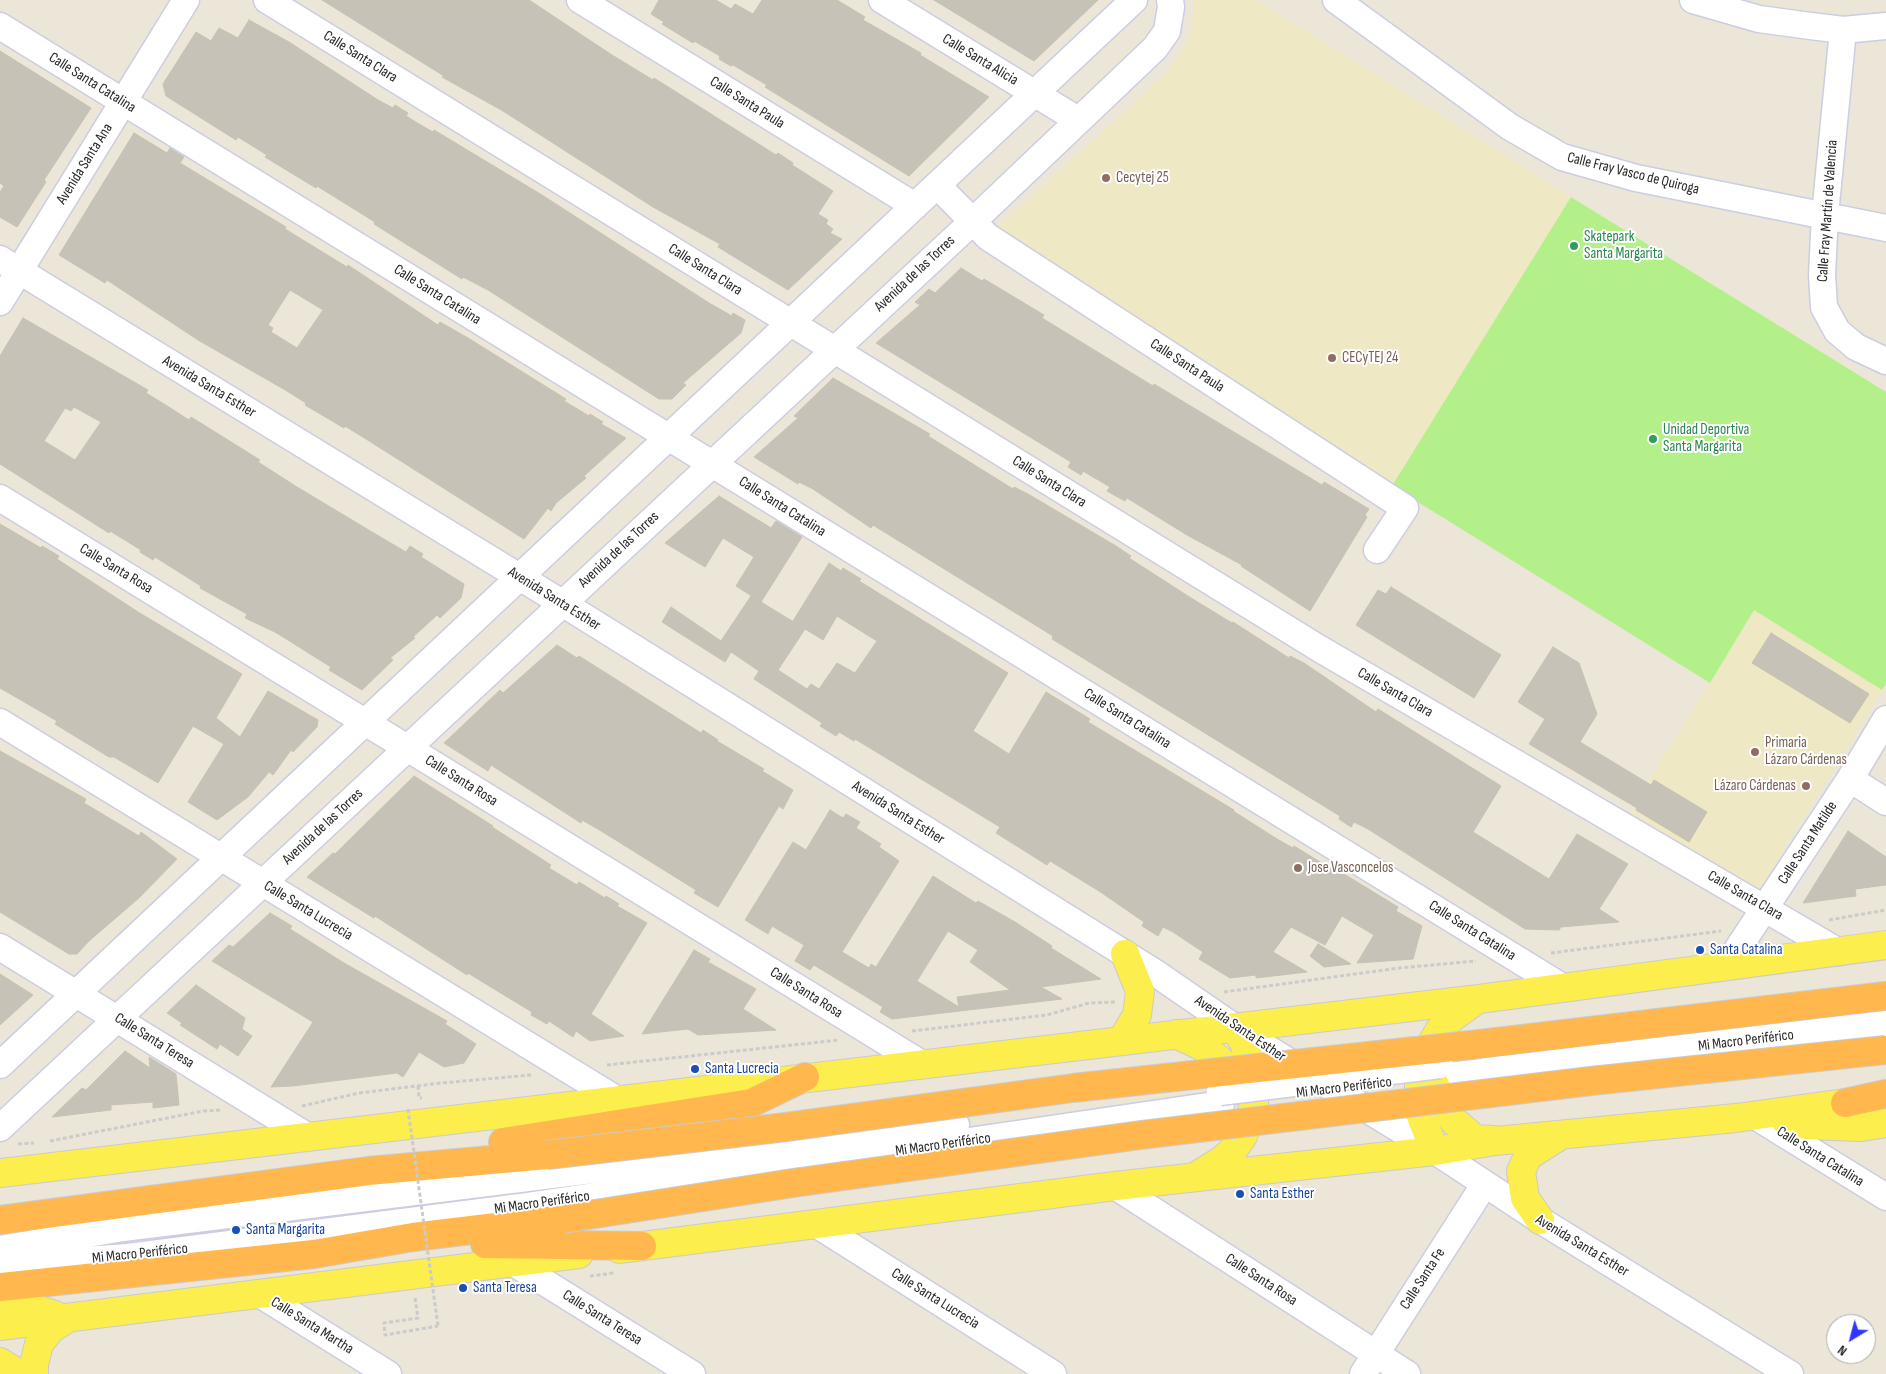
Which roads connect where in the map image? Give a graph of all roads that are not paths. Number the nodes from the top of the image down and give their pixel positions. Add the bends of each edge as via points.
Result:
1 (186, 0) edge
2 (267, 0) edge
3 (580, 0) edge
4 (882, 0) edge
5 (1134, 0) edge
6 (1170, 0) edge
7 (1336, 0) edge
8 (1693, 0) edge
9 (0, 26) edge
10 (1886, 26) edge
11 (1843, 30) junction
12 (1035, 94) junction
13 (123, 102) junction
14 (1078, 120) junction
15 (937, 185) junction
16 (915, 206) junction
17 (1825, 215) junction
18 (971, 222) junction
19 (1886, 228) edge
20 (10, 265) edge
21 (0, 302) edge
22 (790, 323) junction
23 (833, 349) junction
24 (1886, 361) edge
25 (669, 437) junction
26 (711, 463) junction
27 (0, 498) edge
28 (1378, 550) dead end
29 (520, 577) junction
30 (562, 603) junction
31 (1886, 719) edge
32 (0, 722) edge
33 (365, 722) junction
34 (407, 748) junction
35 (1850, 779) junction
36 (1886, 802) edge
37 (221, 857) junction
38 (263, 883) junction
39 (1766, 908) junction
40 (1886, 945) edge
41 (0, 947) edge
42 (1839, 952) junction
43 (1125, 954) junction
44 (1727, 965) junction
45 (1564, 988) junction
46 (76, 994) junction
47 (1886, 996) edge
48 (1479, 999) junction
49 (1886, 1011) edge
50 (117, 1019) junction
51 (1886, 1024) edge
52 (1234, 1027) junction
53 (1176, 1034) junction
54 (1434, 1038) junction
55 (1122, 1040) junction
56 (1886, 1050) edge
57 (922, 1064) junction
58 (0, 1065) edge
59 (1438, 1071) junction
60 (806, 1077) junction
61 (1886, 1094) edge
62 (1220, 1098) junction
63 (616, 1099) junction
64 (1845, 1102) joint
65 (1755, 1116) junction
66 (1886, 1124) edge
67 (0, 1128) edge
68 (1562, 1134) junction
69 (307, 1136) junction
70 (1495, 1141) junction
71 (1239, 1142) junction
72 (1435, 1151) junction
73 (413, 1167) junction
74 (1, 1171) edge
75 (1195, 1177) junction
76 (1484, 1185) junction
77 (1115, 1186) junction
78 (1886, 1198) edge
79 (0, 1220) edge
80 (1540, 1220) junction
81 (816, 1224) junction
82 (642, 1246) junction
83 (0, 1250) edge
84 (314, 1254) junction
85 (512, 1262) junction
86 (0, 1266) edge
87 (0, 1287) edge
88 (262, 1294) junction
89 (0, 1297) edge
90 (68, 1318) junction
91 (0, 1326) edge
92 (0, 1362) edge
93 (1369, 1364) edge
94 (19, 1374) edge
95 (34, 1374) edge
96 (388, 1374) edge
97 (692, 1374) edge
98 (1053, 1374) edge
99 (1407, 1374) edge
100 (1790, 1374) edge

1 - 13 street, Avenida Santa Ana
2 - 22 street, Calle Santa Clara
3 - 16 street, Calle Santa Paula
4 - 12 street, Calle Santa Alicia
5 - 12 street
6 - 14 street, Avenida de las Torres via 1167,31 1155,48
7 - 17 street, Calle Fray Vasco de Quiroga via 1510,126 1562,157 1636,178
8 - 11 street via 1759,19
9 - 13 street, Calle Santa Catalina
10 - 11 street
11 - 17 street, Calle Fray Martín de Valencia
12 - 14 street, Calle Santa Alicia
12 - 15 street
13 - 20 street, Avenida Santa Ana
13 - 25 street, Calle Santa Catalina
14 - 18 street, Avenida de las Torres
15 - 16 street
15 - 18 street, Calle Santa Paula
16 - 22 street
17 - 19 street, Calle Fray Vasco de Quiroga
17 - 24 street, Calle Fray Martín de Valencia via 1824,307 1838,331 1856,348
18 - 23 street, Avenida de las Torres
18 - 28 street, Calle Santa Paula via 988,237 1405,508
20 - 21 street, Avenida Santa Ana
20 - 29 street, Avenida Santa Esther
22 - 23 street, Calle Santa Clara
22 - 25 street
23 - 26 street, Avenida de las Torres
23 - 39 street, Calle Santa Clara via 1320,649
25 - 26 street, Calle Santa Catalina
25 - 29 street
26 - 30 street, Avenida de las Torres
26 - 45 street, Calle Santa Catalina
27 - 33 street, Calle Santa Rosa
29 - 30 street, Avenida Santa Esther
29 - 33 street
30 - 34 street, Avenida de las Torres
30 - 43 street, Avenida Santa Esther
31 - 35 street, Calle Santa Matilde
32 - 37 street, Calle Santa Lucrecia
33 - 34 street, Calle Santa Rosa
33 - 37 street
34 - 38 street, Avenida de las Torres
34 - 57 street, Calle Santa Rosa
35 - 36 street
35 - 39 street, Calle Santa Matilde
37 - 38 street, Calle Santa Lucrecia
37 - 46 street
38 - 50 street, Avenida de las Torres
38 - 63 street, Calle Santa Lucrecia
39 - 42 street, Calle Santa Clara
39 - 44 street, Calle Santa Matilde
40 - 42 main road
41 - 46 street, Calle Santa Teresa
42 - 44 main road
43 - 52 street, Avenida Santa Esther
43 - 55 main road via 1140,991 1137,1015
44 - 45 main road
45 - 48 main road
46 - 50 street, Calle Santa Teresa
46 - 58 street
47 - 73 highway, bridge via 1073,1088 547,1155
48 - 52 main road
48 - 54 main road via 1450,1019
49 - 59 street, Mi Macro Periférico
50 - 67 street, Avenida de las Torres
50 - 69 street, Calle Santa Teresa
51 - 59 street, Mi Macro Periférico
52 - 53 main road
52 - 71 main road via 1250,1058 1256,1090 1250,1121
52 - 72 street, Avenida Santa Esther
53 - 55 main road
53 - 71 main road via 1203,1047 1221,1061 1233,1078 1239,1094
54 - 70 main road via 1430,1074 1444,1107 1476,1139
54 - 72 main road via 1424,1058 1418,1089 1422,1119
55 - 57 main road
56 - 84 highway, bridge via 1591,1081 1141,1135 793,1183 563,1219 413,1237
57 - 60 main road
59 - 62 street, Mi Macro Periférico
60 - 63 main road
60 - 73 highway via 752,1103 458,1149
61 - 64 highway
62 - 83 street, Mi Macro Periférico via 123,1228
62 - 86 street, Mi Macro Periférico via 528,1206 128,1257
63 - 69 main road
64 - 65 main road
65 - 66 main road via 1806,1125 1861,1127
65 - 68 main road
65 - 78 street, Calle Santa Catalina
68 - 70 main road
68 - 80 main road via 1528,1156 1521,1171 1525,1198
69 - 74 main road
70 - 72 main road
71 - 75 main road via 1222,1160
72 - 75 main road
72 - 76 street, Avenida Santa Esther
73 - 79 highway
75 - 77 main road
76 - 80 street, Avenida Santa Esther
76 - 93 street, Calle Santa Fe
77 - 81 main road
77 - 93 street, Calle Santa Rosa
80 - 100 street, Avenida Santa Esther
81 - 82 main road
81 - 98 street, Calle Santa Lucrecia
82 - 84 highway via 506,1243
82 - 85 main road
84 - 87 highway
85 - 88 main road
85 - 97 street, Calle Santa Teresa
88 - 90 main road
88 - 96 street, Calle Santa Martha
89 - 90 main road
90 - 91 main road
90 - 95 main road via 51,1329 39,1344
92 - 94 main road
93 - 99 street, Calle Santa Rosa

